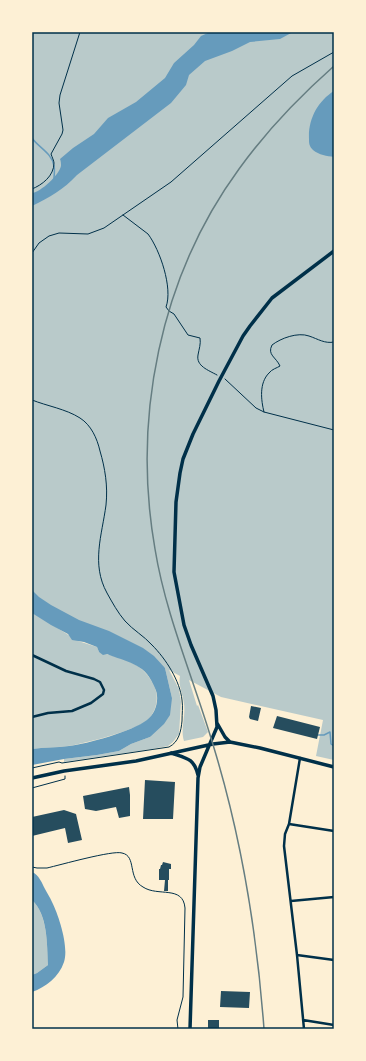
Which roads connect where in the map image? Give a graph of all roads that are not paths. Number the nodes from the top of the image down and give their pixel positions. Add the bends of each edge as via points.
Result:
1 (334, 251) edge
2 (32, 655) edge
3 (32, 717) edge
4 (217, 722) junction
5 (230, 742) junction
6 (210, 744) junction
7 (170, 753) junction
8 (300, 758) junction
9 (334, 767) edge
10 (32, 778) edge
11 (198, 778) junction
12 (289, 824) junction
13 (334, 831) edge
14 (334, 897) edge
15 (291, 901) junction
16 (297, 955) junction
17 (334, 960) edge
18 (303, 1020) junction
19 (334, 1025) edge
20 (190, 1029) edge
21 (304, 1029) edge

1 - 4 main road via 272,298 243,336 183,459 176,502 173,558 176,588 184,625 212,696
2 - 3 street via 66,671 94,679 100,682 104,690 98,699 79,709
4 - 5 main road
4 - 6 main road
5 - 6 main road
5 - 8 main road
6 - 7 main road
6 - 11 main road
7 - 10 main road
7 - 11 main road via 190,760 195,766
8 - 9 main road
8 - 12 street
11 - 20 main road
12 - 13 street
12 - 15 street via 284,846
14 - 15 street
15 - 16 street
16 - 17 street
16 - 18 street
18 - 19 street
18 - 21 street

